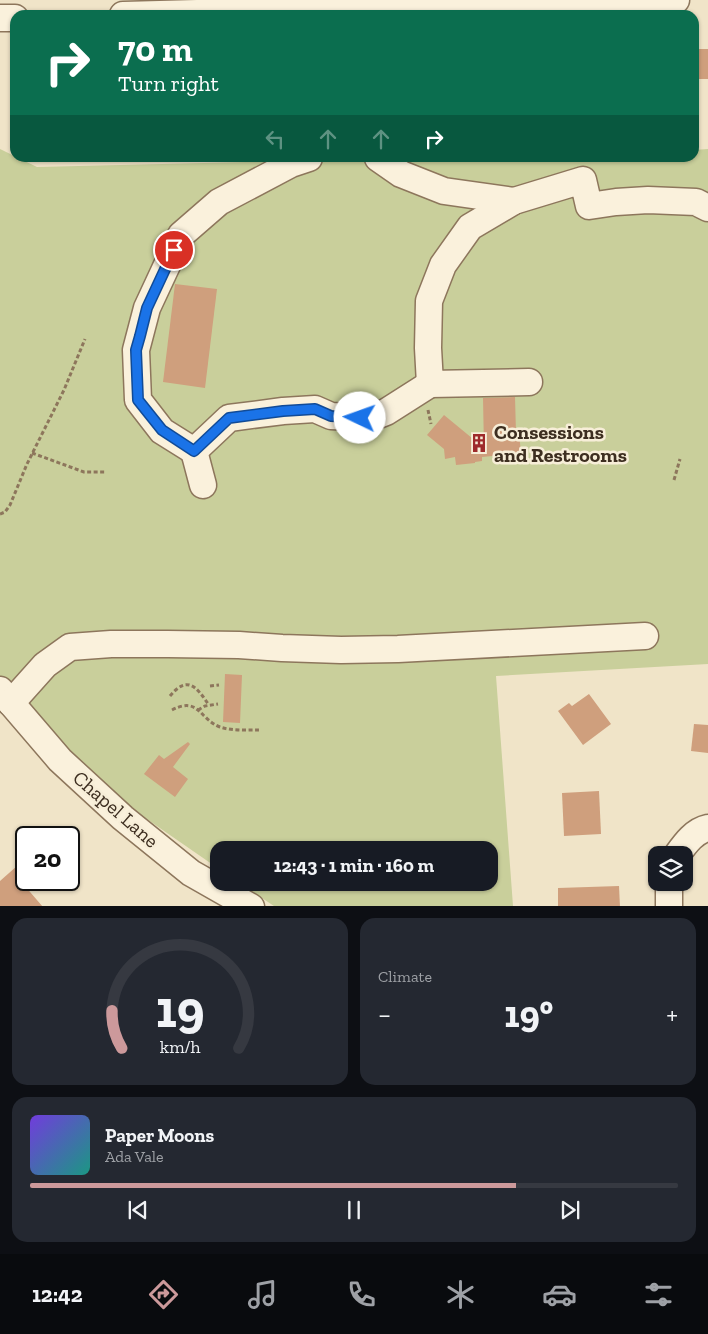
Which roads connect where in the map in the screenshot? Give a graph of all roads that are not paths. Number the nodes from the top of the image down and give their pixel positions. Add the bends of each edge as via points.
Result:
1 (676, 0) edge
2 (308, 10) edge
3 (296, 162) edge
4 (384, 162) edge
5 (514, 200) junction
6 (708, 208) edge
7 (529, 382) dead end
8 (430, 384) junction
9 (194, 451) junction
10 (203, 485) dead end
11 (645, 636) dead end
12 (6, 696) edge
13 (708, 828) edge
14 (683, 846) edge
15 (669, 891) edge
16 (251, 906) edge
17 (669, 906) edge

1 - 2 street
3 - 9 street via 219,202 181,235 147,308 136,350 138,400 162,430
4 - 5 street via 401,174 444,191
5 - 6 street via 583,180 589,206 648,200 696,202
5 - 8 street via 470,227 443,265 429,301
7 - 8 street
8 - 9 street via 371,418 331,416 315,409 229,418
9 - 10 street
11 - 12 street via 398,649 168,644 70,647
12 - 16 street, Chapel Lane via 60,760 123,818 191,873
13 - 14 street via 702,829
15 - 17 street

